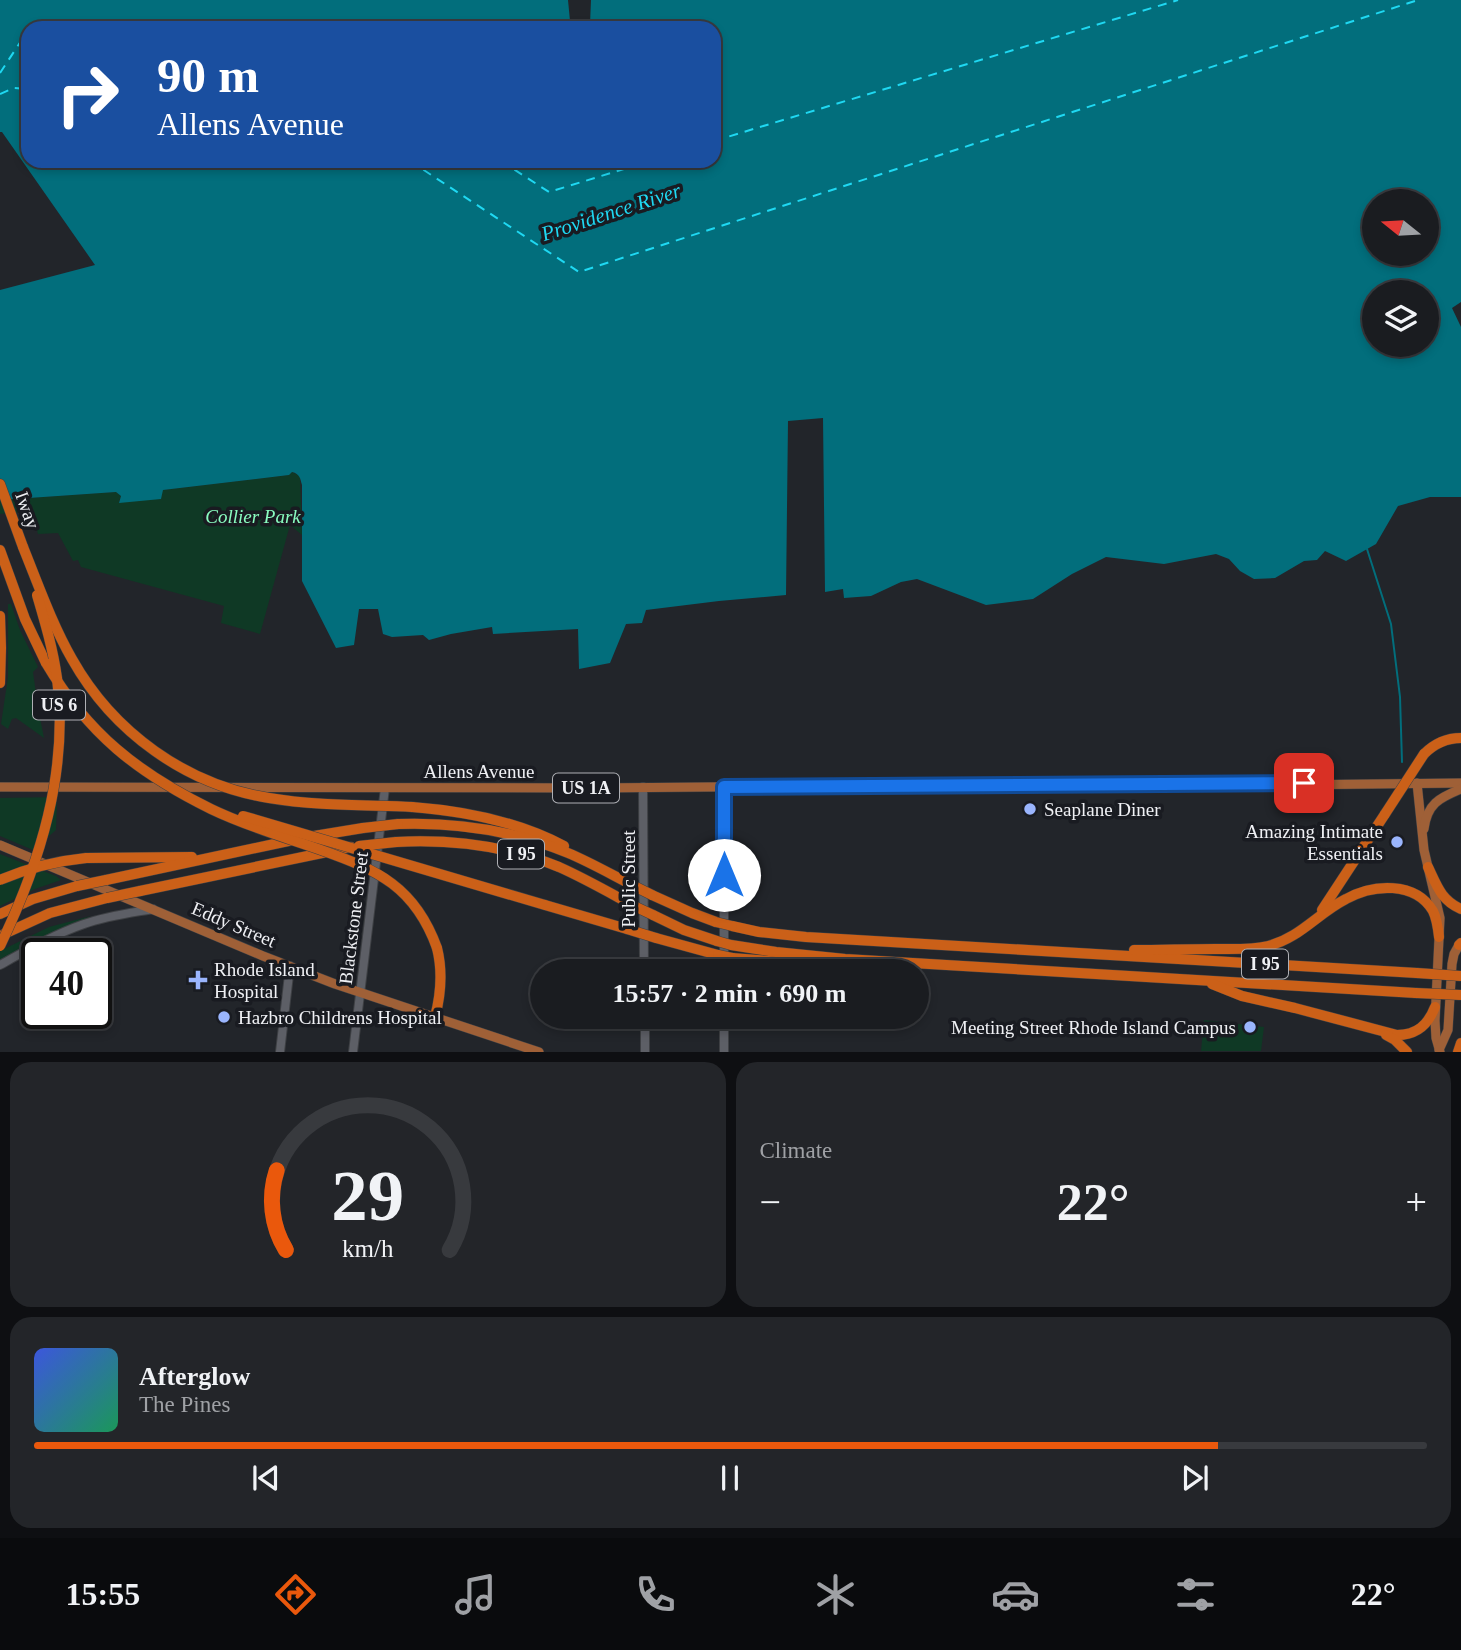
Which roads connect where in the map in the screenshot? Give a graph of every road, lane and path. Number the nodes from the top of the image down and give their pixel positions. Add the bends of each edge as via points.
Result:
1 (0, 484) edge
2 (23, 547) junction
3 (1, 552) edge
4 (0, 617) edge
5 (0, 682) edge
6 (1461, 738) edge
7 (1417, 783) junction
8 (1461, 783) edge
9 (0, 787) edge
10 (643, 787) junction
11 (724, 787) junction
12 (385, 788) junction
13 (1461, 789) edge
14 (196, 801) junction
15 (1422, 841) junction
16 (0, 845) edge
17 (213, 857) junction
18 (593, 864) junction
19 (1428, 867) junction
20 (0, 880) edge
21 (153, 909) junction
22 (1461, 909) edge
23 (0, 914) edge
24 (1305, 929) junction
25 (0, 936) edge
26 (1440, 937) junction
27 (1460, 944) edge
28 (0, 946) edge
29 (1112, 953) junction
30 (644, 959) edge
31 (724, 959) edge
32 (744, 959) edge
33 (845, 959) edge
34 (929, 964) edge
35 (0, 965) edge
36 (290, 966) junction
37 (1461, 975) edge
38 (1204, 981) junction
39 (360, 992) junction
40 (1461, 995) edge
41 (1435, 1007) junction
42 (435, 1017) junction
43 (645, 1029) edge
44 (724, 1029) edge
45 (1373, 1030) junction
46 (1461, 1043) edge
47 (1439, 1051) edge
48 (280, 1052) edge
49 (353, 1052) edge
50 (539, 1052) edge
51 (645, 1052) edge
52 (724, 1052) edge
53 (1407, 1052) edge
54 (1458, 1052) edge

1 - 2 highway, Iway
2 - 18 highway, bridge via 62,641 86,681 115,718 181,768 257,796 463,813 556,841
2 - 28 highway, US 6, bridge via 53,656 60,738 41,842
3 - 14 highway, bridge via 25,619 79,711 127,758
4 - 5 highway
6 - 24 highway, bridge via 1443,741 1424,754 1329,902
7 - 8 main road, Allens Avenue / US 1A
7 - 11 main road, Allens Avenue / US 1A
7 - 15 main road
9 - 12 main road, Allens Avenue / US 1A
10 - 11 main road, Allens Avenue / US 1A
10 - 12 main road, Allens Avenue / US 1A
10 - 30 street, Public Street
11 - 31 street
12 - 39 street, Blackstone Street
13 - 15 main road via 1431,807
14 - 32 highway, bridge via 656,938
14 - 42 highway, bridge via 348,859 397,887 415,906 437,948 441,982
15 - 19 main road
16 - 21 main road, Eddy Street
17 - 18 highway, I 95, bridge via 325,833 439,824 497,832
17 - 20 highway, bridge via 86,858 40,866
17 - 23 highway, I 95, bridge via 77,886
18 - 29 highway, I 95, bridge via 692,913 771,933
19 - 22 highway via 1446,900
19 - 26 main road
21 - 35 street via 83,924
21 - 36 main road, Eddy Street
24 - 26 highway via 1353,895 1396,888 1426,902 1435,915
24 - 29 highway via 1258,948
25 - 33 highway, I 95, bridge via 50,913 107,898 359,846 428,841 526,855 684,930 731,945
26 - 41 main road
27 - 47 main road via 1452,964 1448,1030
29 - 37 highway, I 95, bridge
34 - 38 highway, I 95
36 - 39 main road, Eddy Street
36 - 48 street
38 - 40 highway, I 95, bridge
38 - 45 highway via 1242,996
39 - 42 main road, Eddy Street
39 - 49 street, Blackstone Street
41 - 45 highway via 1426,1024 1411,1034
41 - 47 main road
42 - 50 main road, Eddy Street
43 - 51 street
44 - 52 street
45 - 53 highway via 1395,1040
46 - 54 highway

